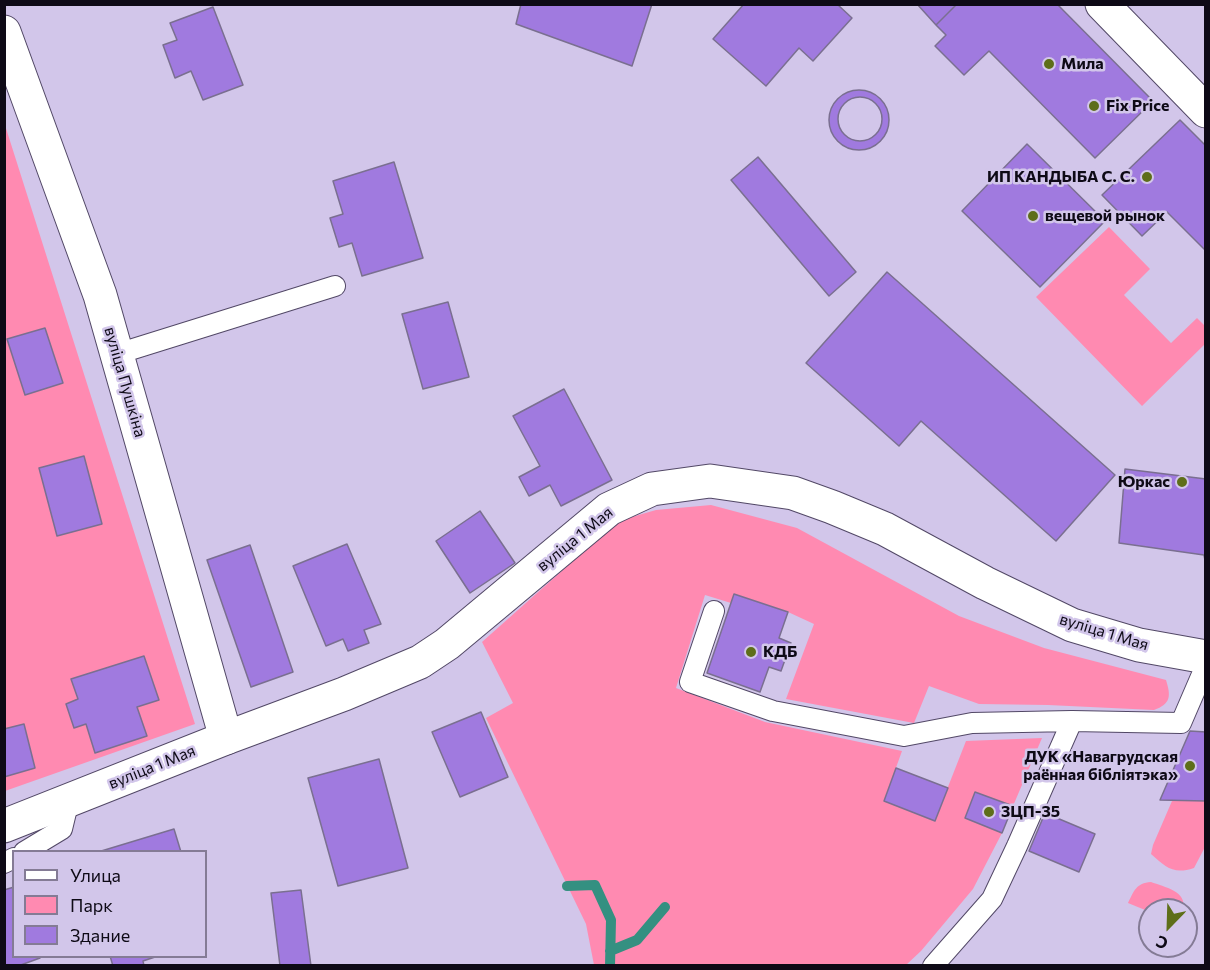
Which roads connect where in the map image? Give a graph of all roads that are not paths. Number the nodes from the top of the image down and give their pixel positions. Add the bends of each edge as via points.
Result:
1 (1102, 4) edge
2 (4, 32) edge
3 (1206, 111) edge
4 (335, 286) dead end
5 (117, 354) junction
6 (714, 611) dead end
7 (1206, 657) edge
8 (1206, 665) edge
9 (1072, 721) junction
10 (226, 738) junction
11 (69, 800) junction
12 (4, 826) edge
13 (27, 850) edge
14 (933, 966) edge

1 - 3 street
2 - 5 street, вуліца Пушкіна via 100,295
4 - 5 lane
5 - 10 street, вуліца Пушкіна
6 - 9 lane via 690,682 773,711 904,736 972,723
7 - 10 street, вуліца 1 Мая via 1139,645 1072,625 885,529 793,493 710,481 652,489 609,509 420,662
8 - 9 lane via 1181,723
9 - 14 lane via 992,899
10 - 11 street, вуліца 1 Мая
11 - 12 street, вуліца 1 Мая
11 - 13 lane via 62,829

